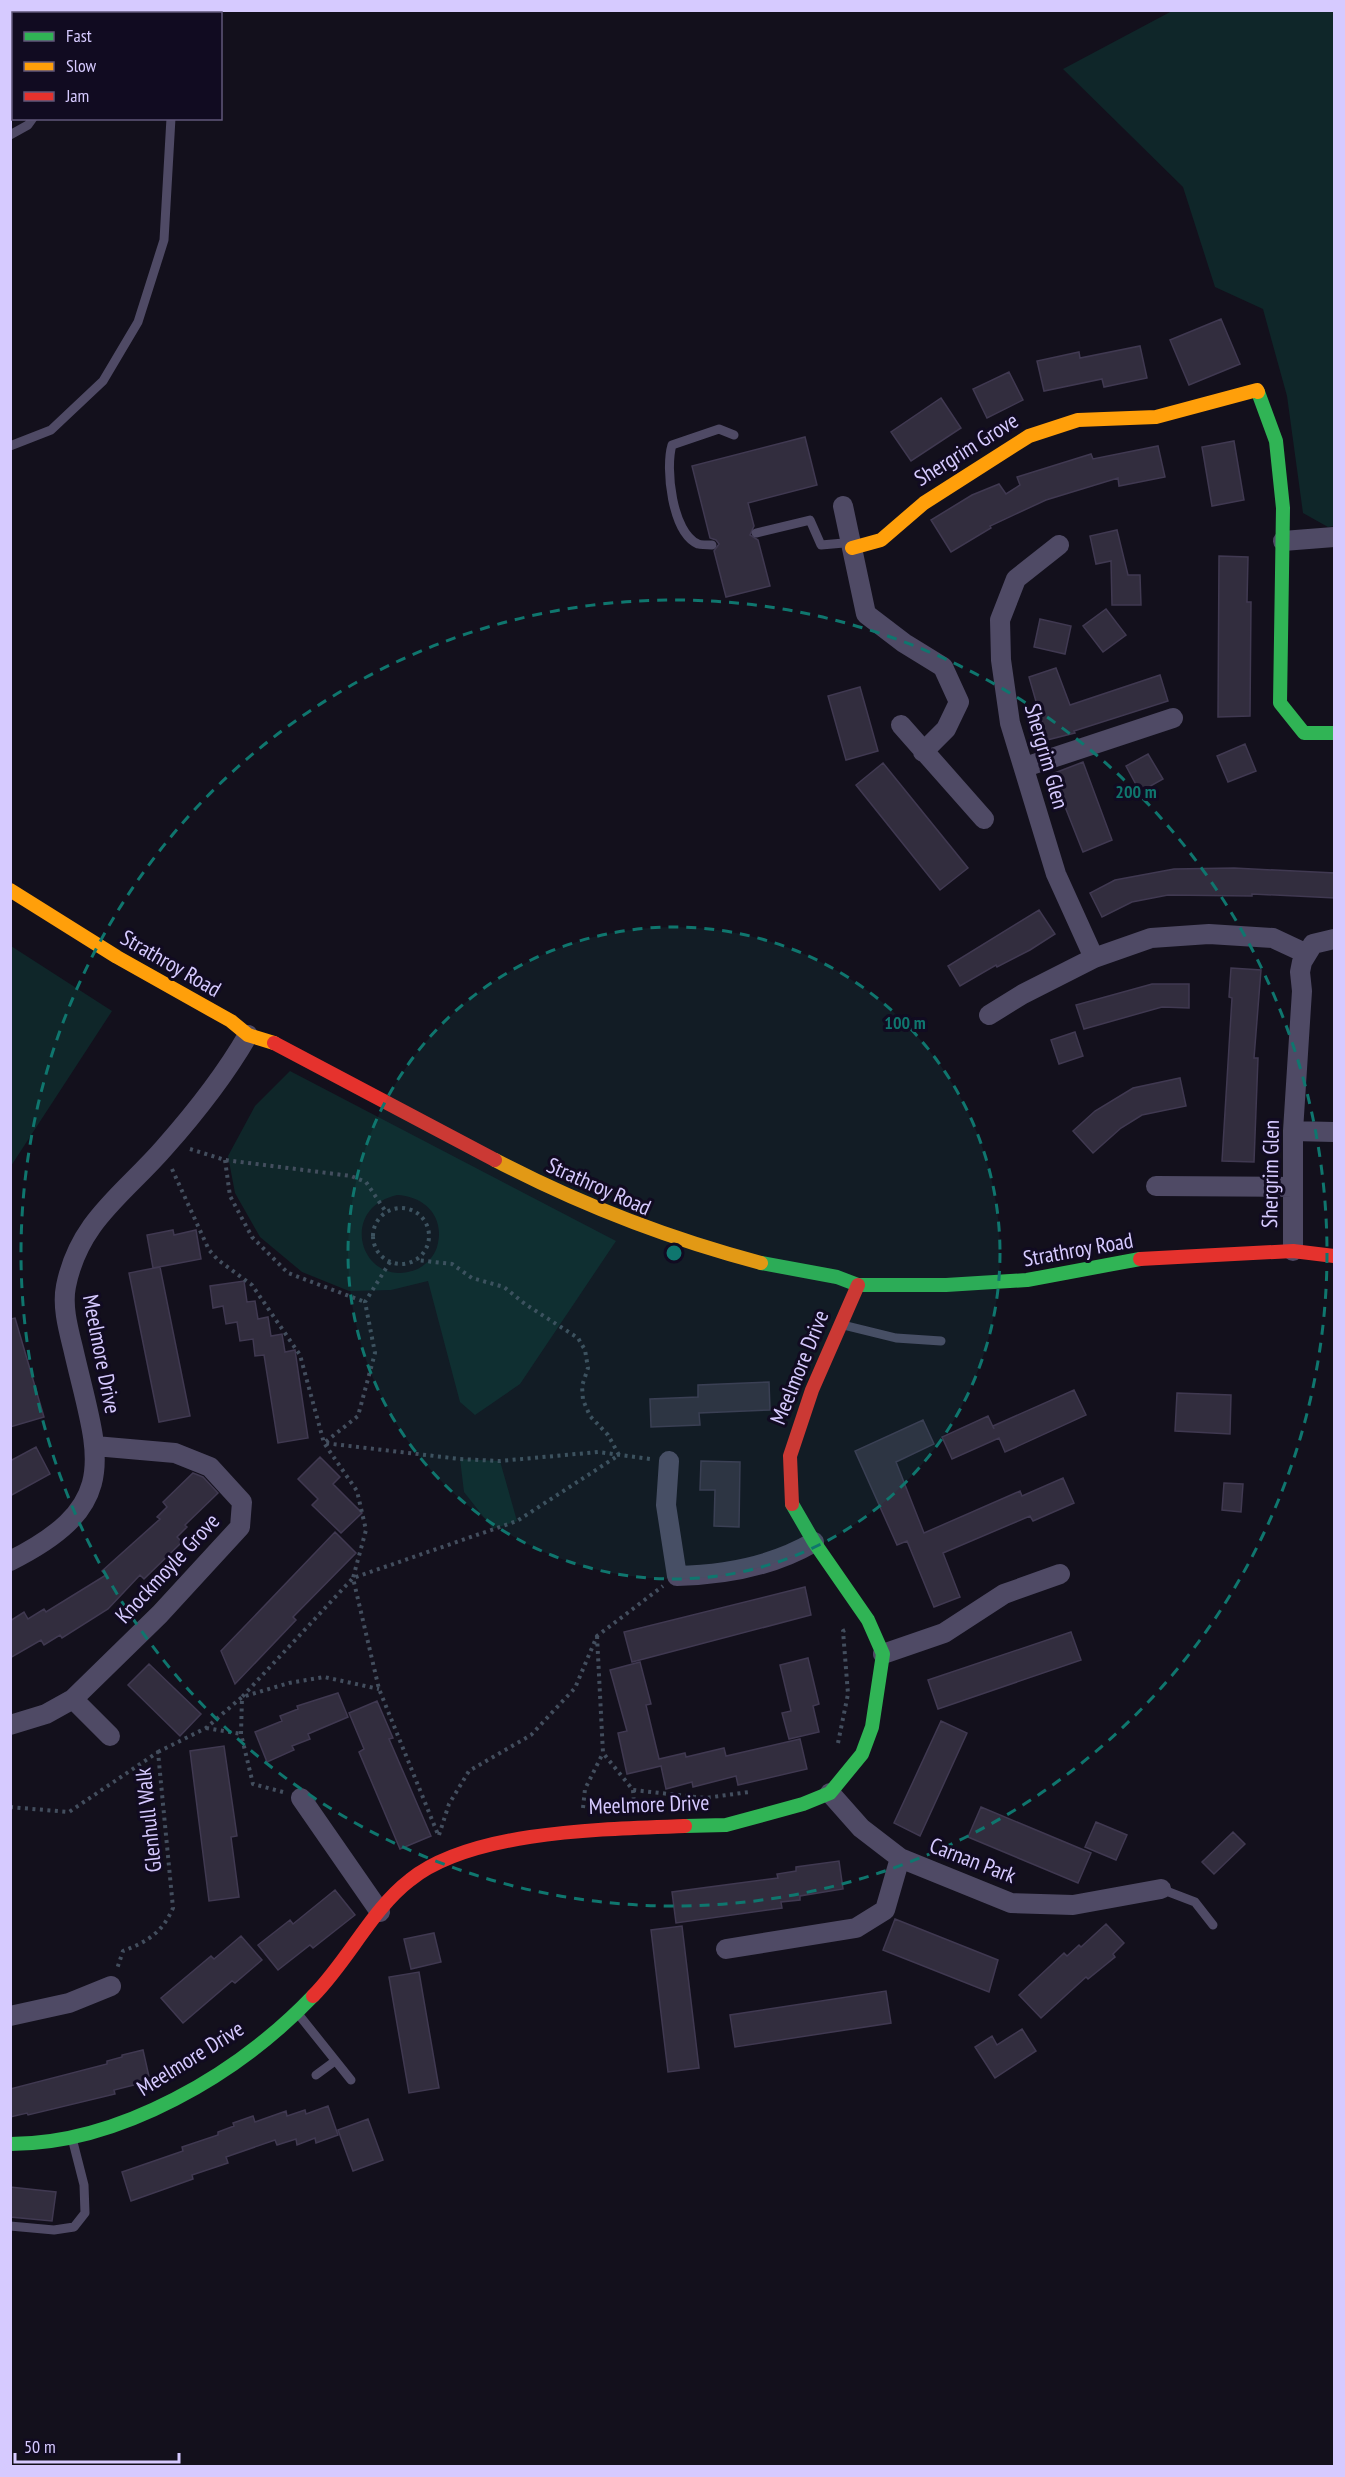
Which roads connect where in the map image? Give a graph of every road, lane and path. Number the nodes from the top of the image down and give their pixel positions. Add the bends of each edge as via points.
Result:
1 (32, 120) edge
2 (171, 120) edge
3 (10, 135) edge
4 (734, 435) dead end
5 (10, 446) edge
6 (843, 506) dead end
7 (756, 533) dead end
8 (1335, 537) edge
9 (1282, 541) junction
10 (712, 544) dead end
11 (1059, 545) dead end
12 (852, 548) junction
13 (1173, 718) dead end
14 (901, 725) dead end
15 (1335, 733) edge
16 (923, 752) junction
17 (1025, 767) junction
18 (984, 819) dead end
19 (10, 890) edge
20 (1335, 939) edge
21 (1305, 953) junction
22 (1094, 958) junction
23 (989, 1015) dead end
24 (248, 1035) junction
25 (1293, 1131) junction
26 (1335, 1132) edge
27 (166, 1145) junction
28 (225, 1160) junction
29 (1156, 1186) dead end
30 (1293, 1187) junction
31 (386, 1212) junction
32 (1293, 1251) junction
33 (1335, 1256) edge
34 (417, 1260) junction
35 (390, 1262) junction
36 (858, 1285) junction
37 (365, 1302) junction
38 (841, 1324) junction
39 (941, 1341) dead end
40 (324, 1443) junction
41 (95, 1446) junction
42 (619, 1455) junction
43 (669, 1461) joint
44 (814, 1542) junction
45 (10, 1561) edge
46 (1060, 1574) dead end
47 (677, 1576) junction
48 (353, 1578) junction
49 (868, 1620) junction
50 (597, 1636) junction
51 (883, 1654) junction
52 (379, 1689) junction
53 (242, 1697) junction
54 (73, 1699) junction
55 (10, 1725) edge
56 (206, 1728) junction
57 (241, 1734) junction
58 (110, 1736) dead end
59 (837, 1750) dead end
60 (158, 1752) junction
61 (603, 1753) junction
62 (759, 1791) dead end
63 (830, 1793) junction
64 (301, 1798) joint
65 (10, 1807) edge
66 (16, 1809) junction
67 (10, 1813) edge
68 (581, 1830) junction
69 (438, 1836) junction
70 (444, 1858) junction
71 (900, 1858) junction
72 (1161, 1889) joint
73 (380, 1912) junction
74 (1213, 1925) dead end
75 (726, 1948) dead end
76 (111, 1986) joint
77 (297, 2013) junction
78 (10, 2016) edge
79 (335, 2061) junction
80 (316, 2075) dead end
81 (351, 2080) dead end
82 (72, 2136) junction
83 (10, 2144) edge
84 (10, 2226) edge

1 - 3 lane
2 - 5 lane via 164,240 138,322 103,381 51,430
4 - 10 lane via 719,429 688,438 672,445 667,459 675,511 689,537 699,544
6 - 12 street
7 - 12 lane via 810,520 821,545 844,543
8 - 9 street
9 - 12 street, Shergrim Grove via 1276,441 1257,390 1156,417 1078,420 1029,436 924,503 881,540
9 - 15 street via 1280,703 1304,733
11 - 17 street, Shergrim Glen via 1016,579 1000,620 1010,723
12 - 16 street via 866,614 943,667 959,702 946,729
13 - 17 street
14 - 16 street
16 - 18 street
17 - 22 street, Shergrim Glen via 1056,874
19 - 24 street, Strathroy Road via 117,957 231,1021
20 - 21 street via 1313,944
21 - 22 street via 1273,938 1209,934 1151,938
21 - 25 street, Shergrim Glen via 1300,972 1301,1024
22 - 23 street
24 - 27 street, Meelmore Drive
24 - 36 street, Strathroy Road via 333,1073 594,1209 700,1247
25 - 26 street
25 - 30 street, Shergrim Glen
27 - 28 path
27 - 40 path via 209,1250 252,1285 300,1355
27 - 41 street, Meelmore Drive via 91,1226 68,1273 66,1316
28 - 31 path via 351,1176 366,1182
28 - 37 path via 230,1196 252,1237 288,1273
29 - 30 street
30 - 32 street, Shergrim Glen
31 - 34 path via 400,1207 424,1219 428,1245
31 - 35 path via 376,1222 373,1240 382,1257
32 - 33 street
32 - 36 street, Strathroy Road via 1140,1259 1027,1280
34 - 35 path
34 - 42 path via 452,1264 472,1278 504,1287 578,1338 588,1368 582,1386 583,1400
35 - 37 path
36 - 38 street, Meelmore Drive
37 - 40 path via 375,1353 358,1416
38 - 39 lane via 896,1338
38 - 44 street, Meelmore Drive via 812,1390 790,1456 792,1504
40 - 42 path via 470,1460 598,1452
40 - 48 path via 357,1491 363,1511 366,1530
41 - 45 street, Meelmore Drive via 95,1475 85,1502 68,1524
41 - 54 street, Knockmoyle Grove via 175,1453 210,1467 242,1502 240,1527 160,1614
42 - 43 path
42 - 48 path via 517,1521
43 - 47 street via 666,1505
44 - 47 street via 793,1554 718,1575
44 - 49 street, Meelmore Drive
46 - 51 street via 1004,1594 944,1633
47 - 50 path
48 - 52 path
48 - 53 path
49 - 51 street, Meelmore Drive
49 - 59 path via 843,1631 849,1694
50 - 61 path
50 - 69 path via 575,1688 531,1735 470,1771 449,1804
51 - 63 street, Meelmore Drive via 872,1727 862,1754
52 - 53 path via 324,1677
52 - 69 path
53 - 56 path
53 - 57 path
54 - 55 street, Knockmoyle Grove via 46,1714
54 - 58 street
56 - 57 path
56 - 60 path
57 - 64 path via 253,1784
60 - 66 path, Glenhull Walk via 69,1812
60 - 76 path, Glenhull Walk via 173,1908 166,1924 152,1939 123,1951
61 - 62 path via 633,1790 705,1798
61 - 68 path via 585,1789
63 - 68 street, Meelmore Drive via 726,1825
63 - 71 street, Carnan Park via 861,1828
64 - 73 street
65 - 66 path, Glenhull Walk
66 - 67 path
68 - 70 street, Meelmore Drive via 512,1841
69 - 70 path
70 - 73 street, Meelmore Drive via 409,1881
71 - 72 street, Carnan Park via 1011,1903 1073,1905
71 - 75 street via 885,1910 856,1928
72 - 74 lane via 1195,1902
73 - 77 street, Meelmore Drive via 335,1974
76 - 78 street via 69,2003
77 - 79 lane
77 - 82 street, Meelmore Drive via 242,2058 146,2115
79 - 80 lane
79 - 81 lane
82 - 83 street, Meelmore Drive via 44,2144
82 - 84 lane via 84,2185 85,2213 74,2227 54,2230

